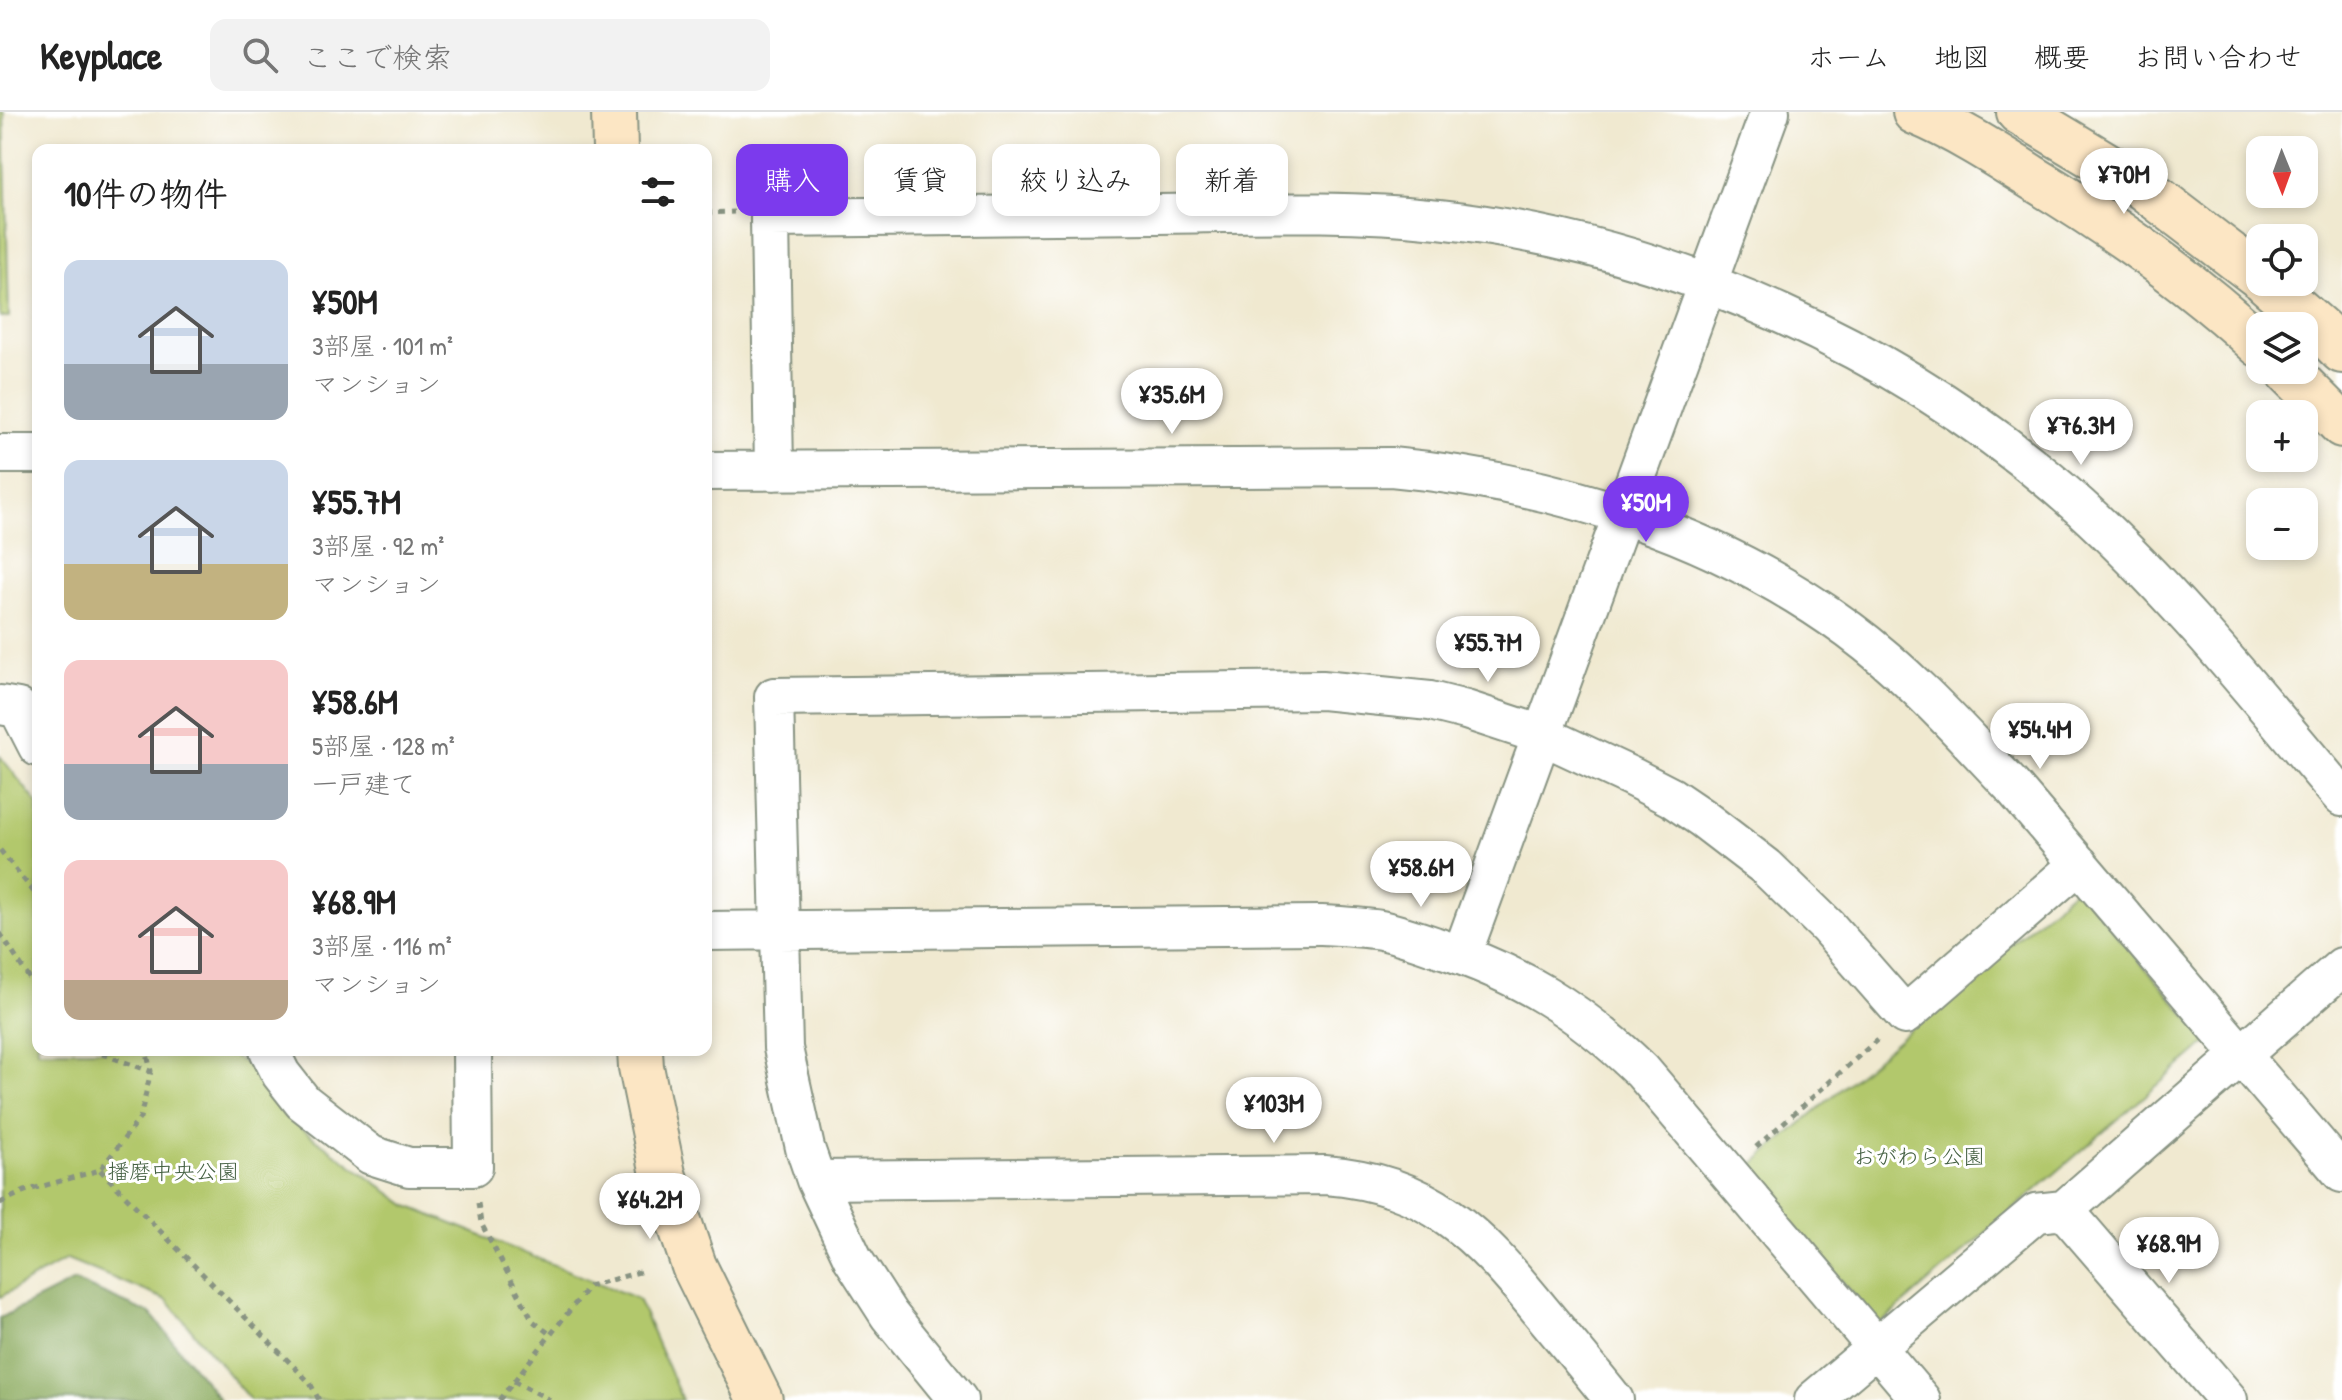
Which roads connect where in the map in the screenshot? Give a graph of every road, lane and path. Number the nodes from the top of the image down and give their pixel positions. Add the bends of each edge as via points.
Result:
1 (614, 112) edge
2 (1770, 112) edge
3 (1915, 112) edge
4 (2019, 112) edge
5 (615, 144) edge
6 (2246, 266) edge
7 (1708, 283) junction
8 (2282, 296) edge
9 (2246, 332) edge
10 (2342, 351) edge
11 (2301, 384) edge
12 (2342, 425) edge
13 (0, 454) edge
14 (32, 454) edge
15 (712, 471) edge
16 (774, 471) junction
17 (1624, 514) junction
18 (19, 707) edge
19 (32, 734) edge
20 (1542, 735) junction
21 (2342, 797) edge
22 (0, 850) edge
23 (2079, 864) junction
24 (32, 890) edge
25 (779, 929) junction
26 (712, 931) edge
27 (0, 933) edge
28 (1462, 954) junction
29 (2342, 967) edge
30 (31, 981) dead end
31 (1905, 1015) junction
32 (108, 1056) edge
33 (147, 1056) edge
34 (272, 1056) edge
35 (472, 1056) edge
36 (640, 1056) edge
37 (2242, 1056) junction
38 (151, 1071) junction
39 (473, 1167) junction
40 (100, 1170) junction
41 (1727, 1173) junction
42 (2342, 1173) edge
43 (816, 1180) junction
44 (0, 1203) edge
45 (2064, 1210) junction
46 (643, 1271) dead end
47 (551, 1335) junction
48 (1875, 1346) junction
49 (514, 1381) junction
50 (319, 1400) edge
51 (499, 1400) edge
52 (550, 1400) edge
53 (760, 1400) edge
54 (958, 1400) edge
55 (1614, 1400) edge
56 (1814, 1400) edge
57 (1921, 1400) edge
58 (2228, 1400) edge

1 - 5 street
2 - 7 street
3 - 9 street via 2072,201
4 - 6 street via 2137,183
7 - 16 street via 1549,238 1392,215 770,218
7 - 17 street
7 - 21 street via 1849,346 1947,404 2025,461 2137,560
8 - 10 street
11 - 12 street
13 - 14 street
15 - 16 street
16 - 17 street via 1391,467 1488,478
17 - 20 street
17 - 23 street via 1752,569 1851,632 1960,731
18 - 19 street
20 - 25 street via 1430,701 1322,690 774,697
20 - 28 street
20 - 31 street via 1671,797 1735,843 1827,926
22 - 24 path
23 - 31 street
23 - 37 street
25 - 26 street
25 - 28 street via 1320,925 1382,931
25 - 43 street via 783,1048
27 - 30 path
28 - 41 street via 1522,980 1608,1039 1642,1071
29 - 37 street
31 - 41 path
32 - 38 path
33 - 38 path
34 - 39 street via 303,1102 371,1155 409,1167
35 - 39 street
36 - 53 street via 663,1174 694,1266
37 - 42 street
37 - 45 street
38 - 40 path via 140,1118
39 - 47 path via 481,1223 533,1321
40 - 44 path
40 - 50 path via 310,1383
41 - 48 street
43 - 54 street via 853,1259 889,1315
43 - 55 street via 1353,1177 1415,1197 1478,1239
45 - 48 street via 2036,1213
45 - 58 street
46 - 47 path via 589,1286
47 - 49 path
48 - 56 street
48 - 57 street
49 - 51 path
49 - 52 path

